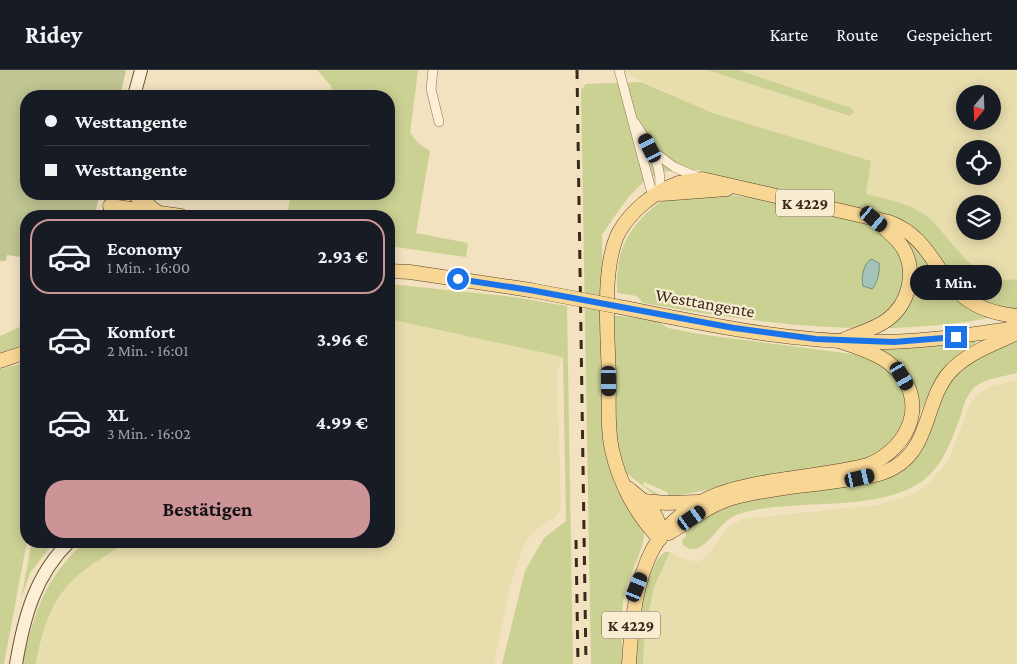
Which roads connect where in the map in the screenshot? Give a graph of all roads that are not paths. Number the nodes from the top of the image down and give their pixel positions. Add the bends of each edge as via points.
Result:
1 (141, 70) edge
2 (433, 70) edge
3 (619, 70) edge
4 (136, 90) edge
5 (632, 119) junction
6 (439, 122) dead end
7 (650, 148) junction
8 (702, 179) junction
9 (735, 188) junction
10 (655, 195) junction
11 (141, 200) edge
12 (110, 205) edge
13 (134, 210) edge
14 (152, 210) edge
15 (874, 219) junction
16 (395, 271) edge
17 (1017, 316) edge
18 (1017, 328) edge
19 (1017, 333) edge
20 (840, 341) junction
21 (20, 354) edge
22 (0, 361) edge
23 (624, 484) junction
24 (644, 501) junction
25 (698, 502) junction
26 (660, 539) junction
27 (63, 548) edge
28 (16, 664) edge
29 (628, 664) edge

1 - 4 main road
2 - 6 street via 431,89
3 - 5 street
5 - 7 street
5 - 10 street
7 - 8 street via 674,167
7 - 10 street via 661,176
8 - 9 main road, K 4229
8 - 10 main road, K 4229 via 676,184
9 - 10 main road, K 4229
9 - 15 main road, K 4229
10 - 23 main road, K 4229 via 639,206 620,231 612,251 609,274 612,449
11 - 14 main road
12 - 13 main road
15 - 17 main road, K 4229 via 898,225 912,235 951,286 967,300 981,309
15 - 20 main road, K 4229 via 896,239 906,255 910,274 908,291 888,320
16 - 20 main road, Westtangente, bridge via 530,290 734,328
18 - 20 main road, Westtangente via 894,342
19 - 26 main road via 971,354 950,372 937,393 916,447 895,467 860,478 726,500 704,510
20 - 25 main road, K 4229 via 887,361 902,376 911,396 912,416 896,449 868,465 748,486
21 - 22 main road
23 - 24 main road
23 - 26 main road via 638,513
24 - 25 main road
24 - 26 main road via 661,525
25 - 26 main road, K 4229 via 674,520
26 - 29 main road, K 4229 via 637,587
27 - 28 main road via 44,573 32,597

